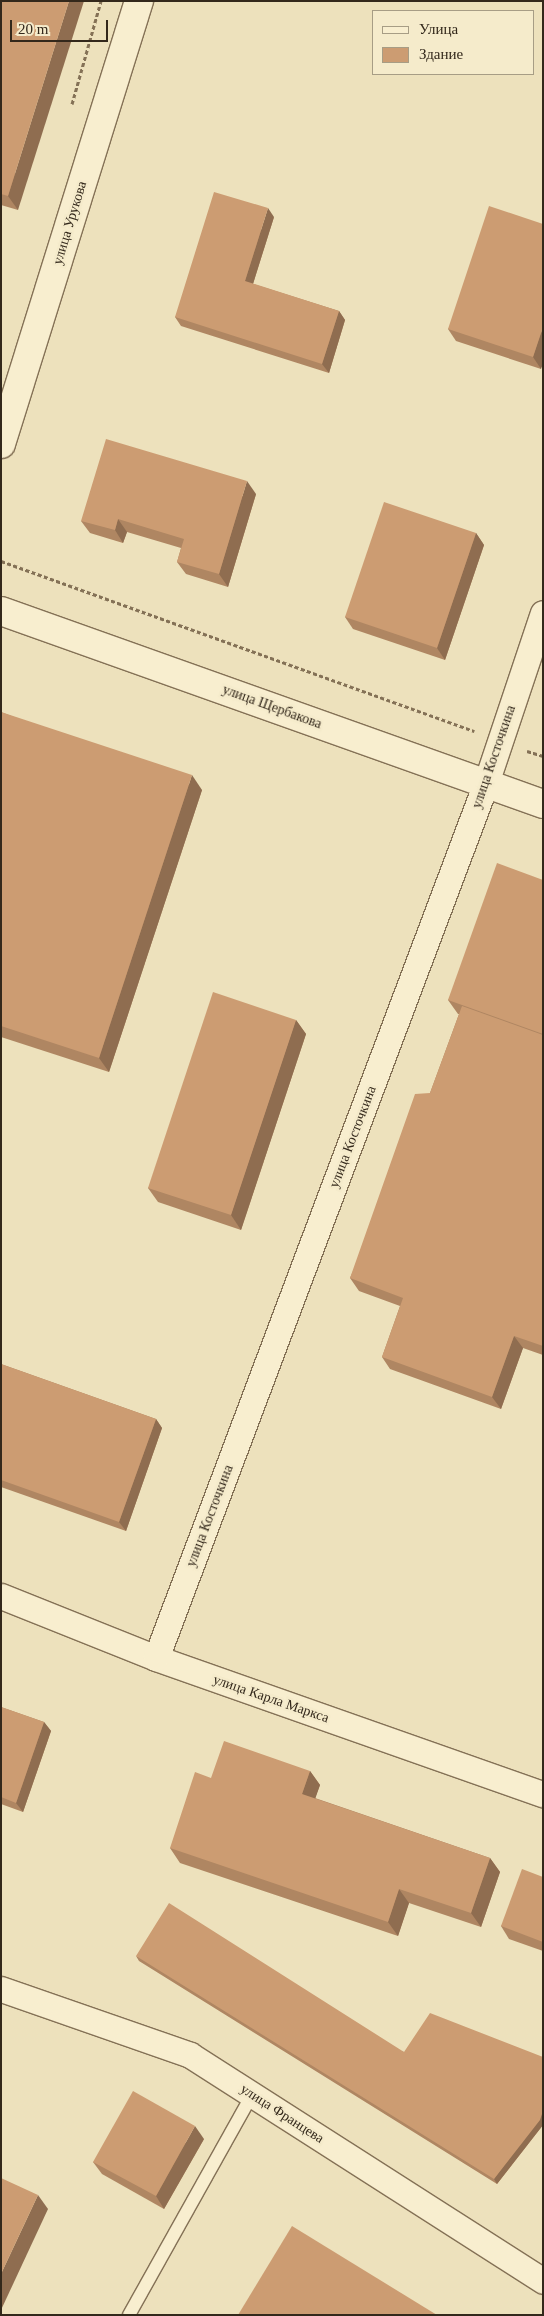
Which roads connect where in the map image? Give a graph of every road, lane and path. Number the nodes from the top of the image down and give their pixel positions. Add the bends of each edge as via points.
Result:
1 (139, 1) edge
2 (1, 444) edge
3 (1, 562) edge
4 (1, 610) edge
5 (543, 613) edge
6 (500, 741) junction
7 (543, 756) edge
8 (486, 783) junction
9 (543, 804) edge
10 (1, 1596) edge
11 (156, 1658) junction
12 (543, 1794) edge
13 (1, 1990) edge
14 (252, 2095) junction
15 (543, 2281) edge
16 (129, 2315) edge

1 - 2 street, улица Урукова
3 - 6 path
4 - 8 street, улица Щербакова
5 - 6 street, улица Косточкина
6 - 7 path
6 - 8 street, улица Косточкина
8 - 9 street, улица Щербакова
8 - 11 street, улица Косточкина
10 - 11 street, улица Карла Маркса
11 - 12 street, улица Карла Маркса
13 - 14 street, улица Францева via 190,2055
14 - 15 street, улица Францева
14 - 16 lane

